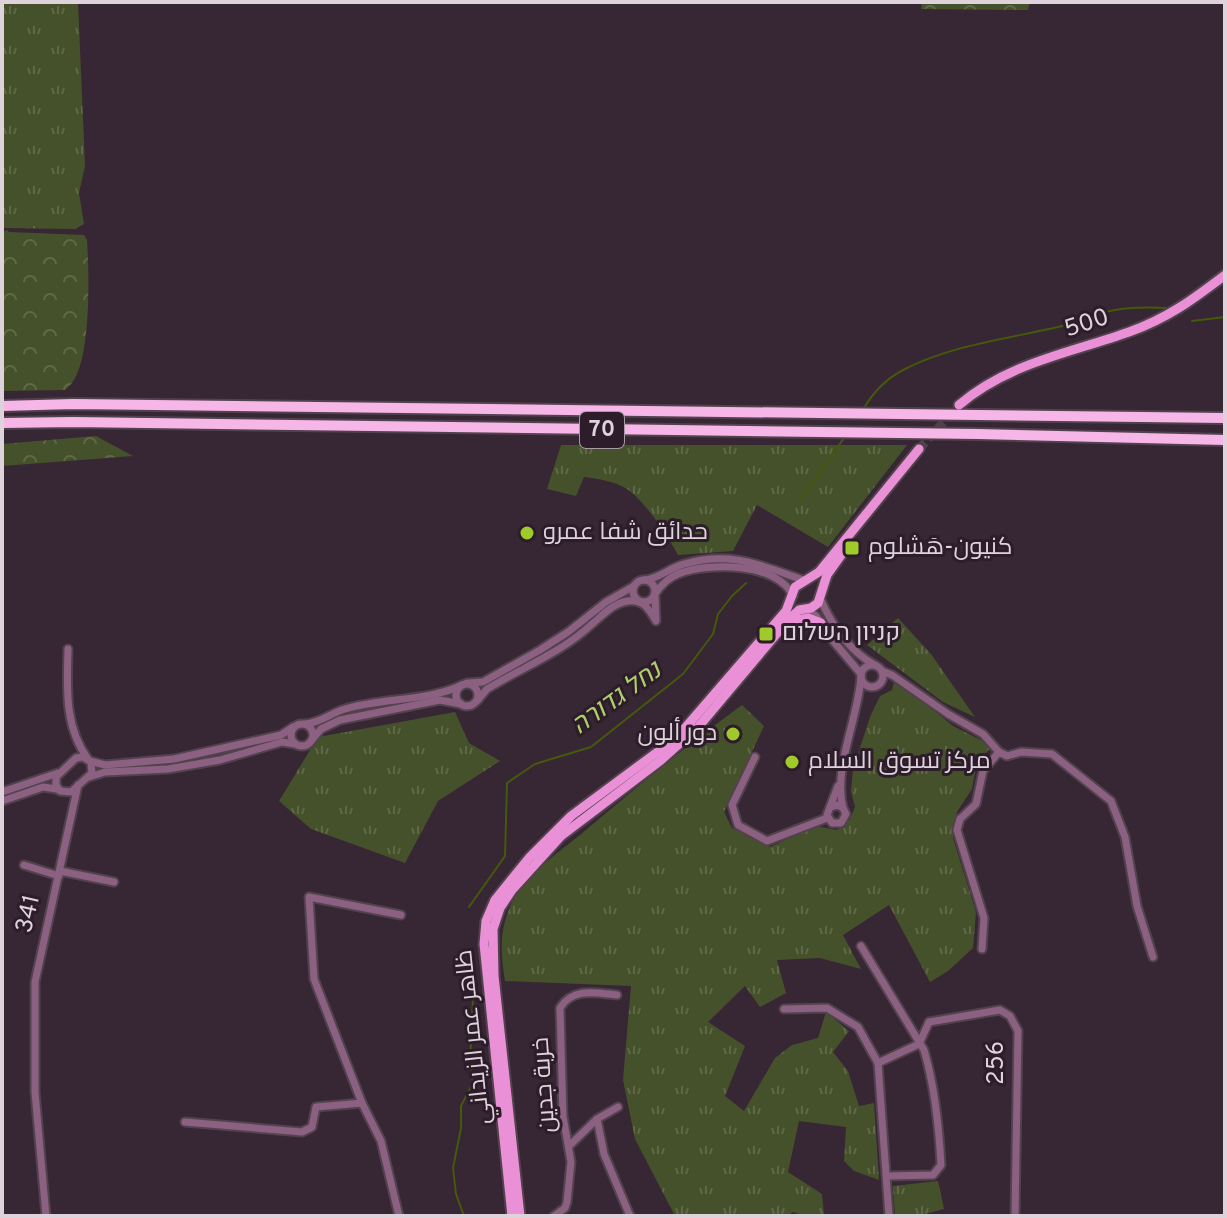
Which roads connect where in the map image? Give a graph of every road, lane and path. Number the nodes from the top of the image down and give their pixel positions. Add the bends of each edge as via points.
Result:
1 (1225, 275) edge
2 (2, 405) edge
3 (959, 405) tunnel mouth
4 (1225, 418) edge
5 (6, 423) edge
6 (1225, 440) edge
7 (919, 449) tunnel mouth
8 (886, 490) junction
9 (644, 580) junction
10 (806, 581) junction
11 (634, 586) junction
12 (655, 594) junction
13 (820, 595) junction
14 (793, 596) junction
15 (640, 602) junction
16 (805, 609) junction
17 (821, 623) junction
18 (784, 625) junction
19 (68, 649) dead end
20 (878, 668) junction
21 (861, 676) junction
22 (464, 684) junction
23 (872, 687) junction
24 (477, 701) junction
25 (461, 704) junction
26 (857, 711) junction
27 (305, 724) junction
28 (293, 727) junction
29 (76, 739) junction
30 (311, 741) junction
31 (295, 744) junction
32 (999, 752) junction
33 (755, 757) dead end
34 (89, 760) junction
35 (72, 762) junction
36 (60, 772) junction
37 (89, 777) junction
38 (841, 781) junction
39 (78, 785) junction
40 (61, 791) junction
41 (2, 792) edge
42 (2, 801) edge
43 (830, 807) junction
44 (843, 808) junction
45 (71, 814) junction
46 (827, 818) junction
47 (24, 865) dead end
48 (59, 874) junction
49 (114, 882) dead end
50 (401, 915) dead end
51 (861, 946) dead end
52 (982, 949) dead end
53 (1153, 957) dead end
54 (617, 995) dead end
55 (784, 1009) dead end
56 (919, 1044) junction
57 (878, 1063) junction
58 (362, 1103) junction
59 (618, 1107) dead end
60 (597, 1119) junction
61 (185, 1122) dead end
62 (570, 1145) junction
63 (887, 1176) junction
64 (46, 1216) edge
65 (399, 1216) edge
66 (512, 1216) edge
67 (520, 1216) edge
68 (554, 1216) edge
69 (630, 1216) edge
70 (889, 1216) edge
71 (1015, 1216) edge

1 - 3 main road, 500 via 1185,307 1014,370
2 - 4 highway, 70
5 - 6 highway, 70
7 - 8 main road
8 - 10 main road
8 - 13 main road via 827,575
9 - 10 street via 678,565 732,558
9 - 11 street
9 - 12 street
10 - 13 main road via 817,586
10 - 14 main road via 795,587
11 - 15 street
11 - 22 street via 540,650 483,682
12 - 14 street via 678,574 731,567 780,579
12 - 15 street
12 - 15 street via 656,621
13 - 16 main road via 815,606
13 - 20 street via 846,640
14 - 16 main road
14 - 66 main road, ظاهر عمر الزيداني via 786,611 686,727 549,836 489,910 484,957
15 - 24 street via 616,604 570,642 487,689
16 - 17 street
16 - 18 main road, ظاهر عمر الزيداني
17 - 18 main road via 803,617
17 - 21 street
18 - 67 main road, ظاهر عمر الزيداني via 687,738 561,836 500,908 492,940 494,976
19 - 29 street via 67,699
20 - 21 street via 866,667
20 - 23 street via 881,682
20 - 32 street via 983,734
21 - 23 street
21 - 26 street
22 - 24 street via 478,690
22 - 25 street via 456,692
22 - 27 street via 348,708
23 - 26 street
24 - 25 street
25 - 30 street via 440,700 340,720
26 - 38 street
27 - 28 street
27 - 30 street via 312,730
28 - 31 street via 290,736
28 - 34 street via 285,734 174,759 105,765
29 - 34 street
29 - 35 street
30 - 31 street
31 - 37 street via 282,742 168,769
32 - 52 street via 983,771 976,804 960,819 957,830 984,918
32 - 53 street via 1052,754 1111,801 1125,837
33 - 46 street via 732,805 738,825 767,841
34 - 35 street via 78,757
34 - 37 street
35 - 36 street
36 - 40 street via 55,779
36 - 41 street
37 - 39 street
38 - 43 street
38 - 44 street
39 - 40 street via 71,792
39 - 45 street, 341
40 - 42 street via 43,787
40 - 45 street
43 - 44 street
43 - 46 street
44 - 46 street via 841,823
45 - 48 street, 341
47 - 48 street
48 - 49 street
48 - 64 street, 341 via 35,982 35,1092
50 - 58 street via 309,897 314,979
51 - 56 street
54 - 62 street, خربة جدين via 574,994 560,1008 563,1116
55 - 57 street via 827,1008 858,1027
56 - 57 street, 256
56 - 63 street via 929,1067 941,1165 933,1175
56 - 71 street, 256 via 929,1022 1000,1010 1010,1016 1018,1031
57 - 63 street
58 - 61 street via 316,1107 312,1127 302,1132
58 - 65 street via 381,1141
59 - 60 street
60 - 62 street
60 - 69 street via 604,1154
62 - 68 street, خربة جدين via 567,1202
63 - 70 street

